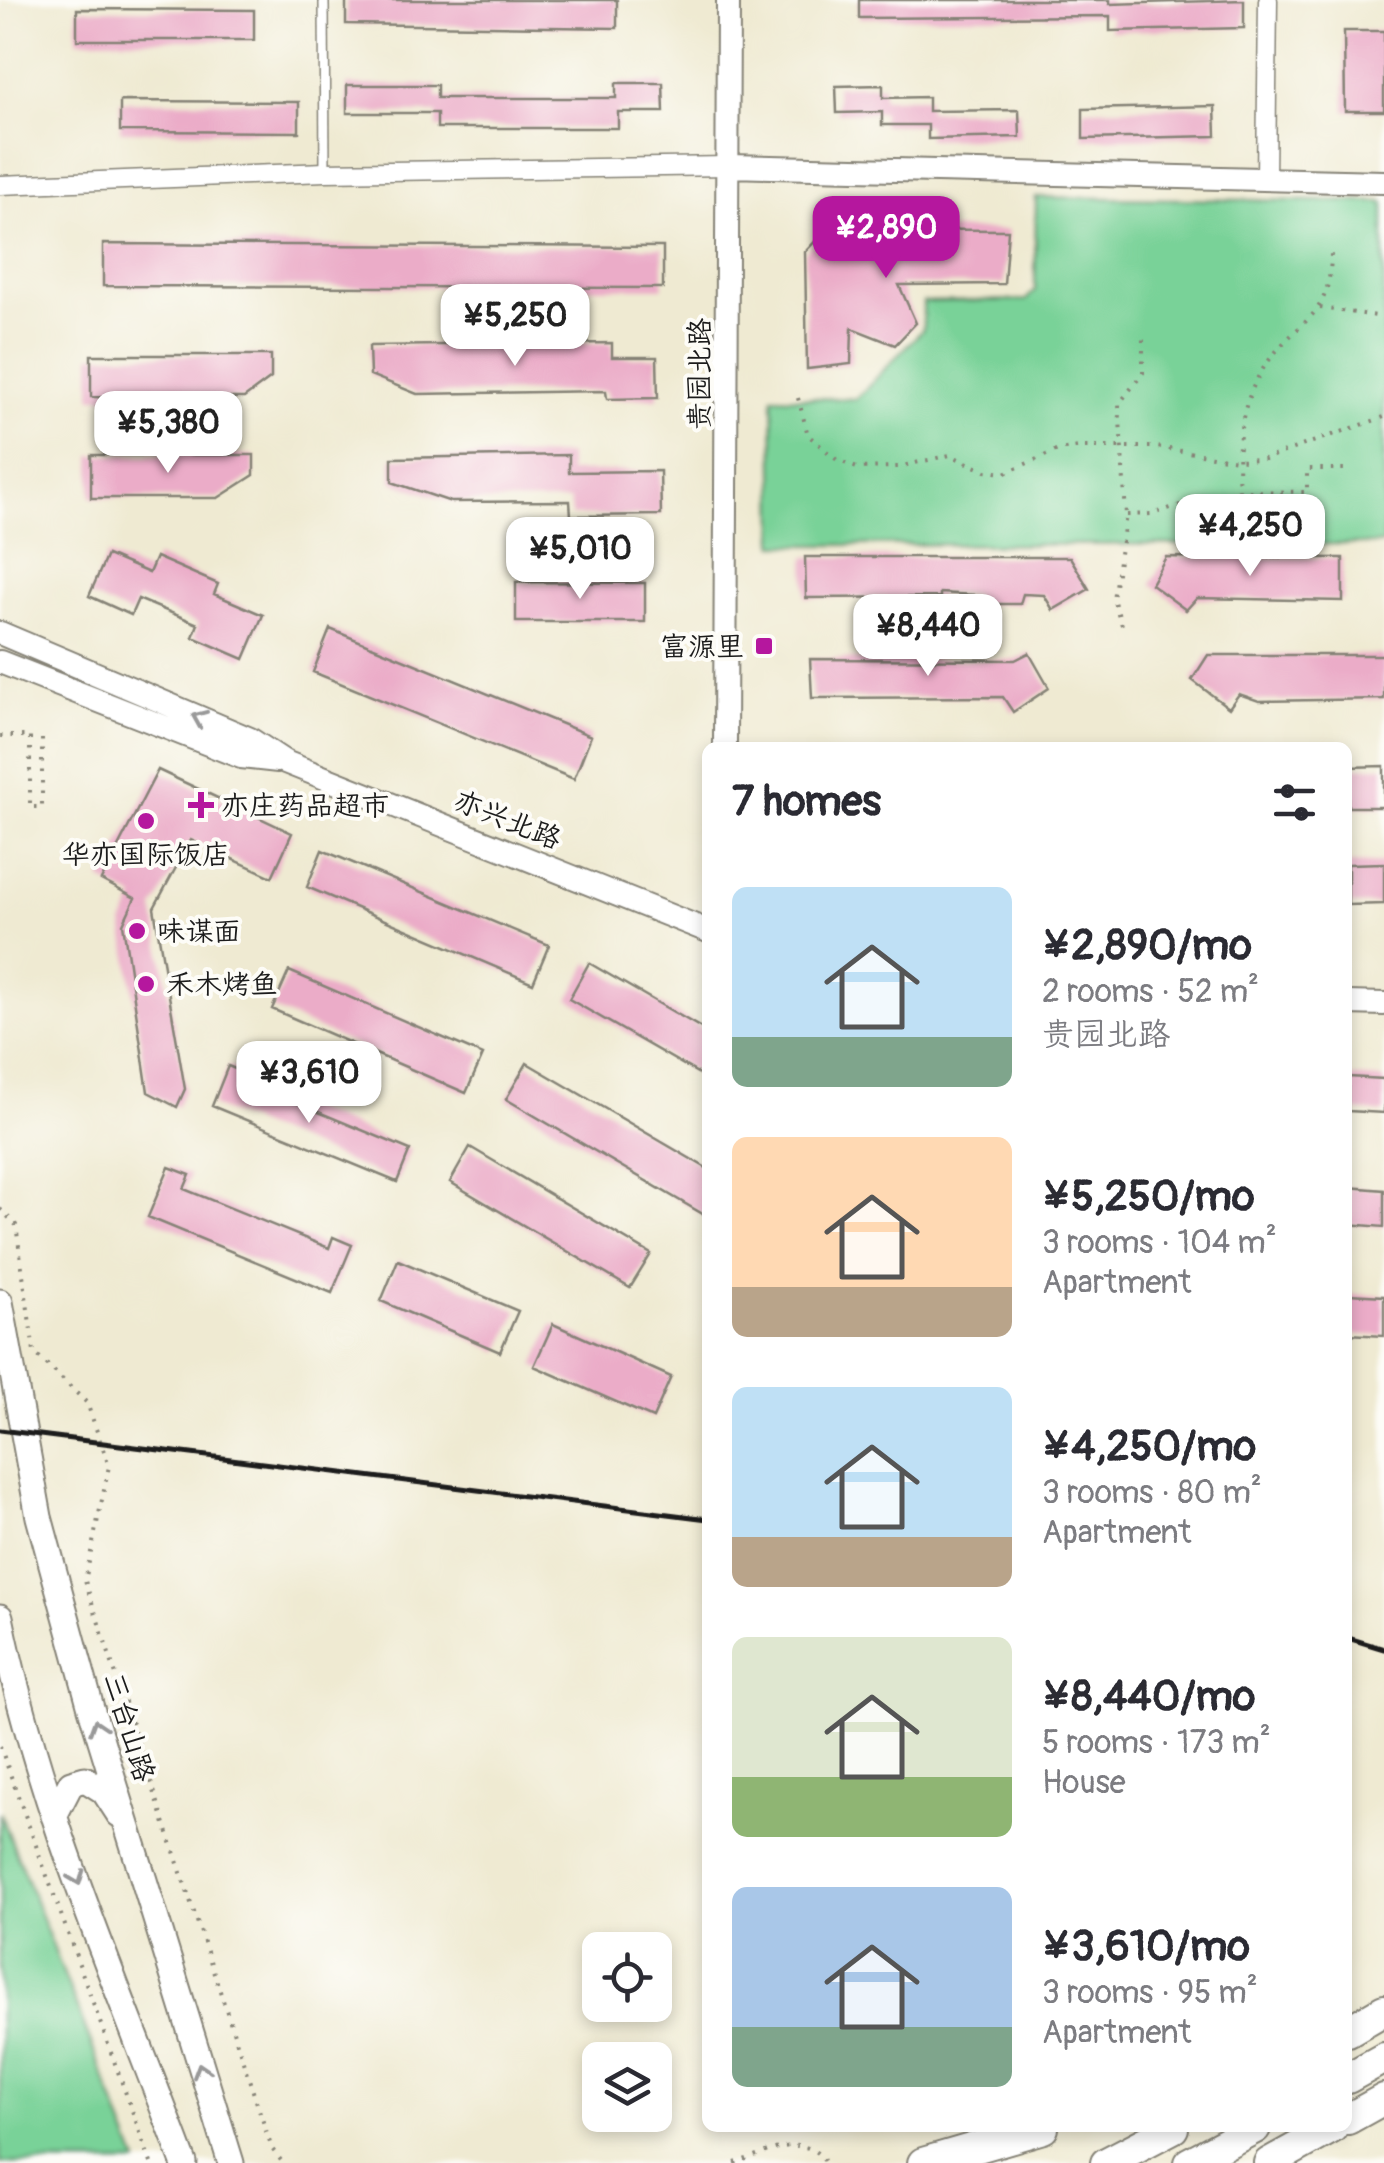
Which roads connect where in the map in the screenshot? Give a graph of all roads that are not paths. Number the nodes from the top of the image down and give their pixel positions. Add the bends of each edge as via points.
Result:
1 (324, 0) edge
2 (728, 0) edge
3 (1268, 0) edge
4 (729, 166) junction
5 (325, 172) junction
6 (1266, 179) junction
7 (1384, 182) edge
8 (0, 185) edge
9 (0, 633) edge
10 (0, 662) edge
11 (725, 742) edge
12 (285, 762) junction
13 (702, 930) edge
14 (1352, 1003) edge
15 (1384, 1004) edge
16 (0, 1302) edge
17 (0, 1617) edge
18 (54, 1816) junction
19 (130, 1831) junction
20 (1384, 1999) edge
21 (1384, 2010) edge
22 (1352, 2012) edge
23 (1352, 2028) edge
24 (1384, 2058) edge
25 (1352, 2076) edge
26 (1384, 2099) edge
27 (1352, 2117) edge
28 (1029, 2132) edge
29 (1165, 2132) edge
30 (1247, 2132) edge
31 (1325, 2132) edge
32 (184, 2163) edge
33 (231, 2163) edge
34 (923, 2163) edge
35 (1106, 2163) edge
36 (1189, 2163) edge
37 (1269, 2163) edge

1 - 5 lane
2 - 4 street, 贵园北路
3 - 6 street
4 - 5 street
4 - 6 street
4 - 11 street, 贵园北路
5 - 8 street
6 - 7 street
12 -> 9 street, 亦兴北路 via 250,739
10 - 12 street, 亦兴北路 via 241,756
12 - 13 street, 亦兴北路
14 - 15 street
19 -> 16 main road, 三台山路 via 39,1518
17 - 18 main road
18 - 19 main road via 71,1782 85,1779 104,1791
18 -> 32 main road
33 -> 19 main road, 三台山路
20 - 22 highway
21 - 23 highway
24 - 25 highway
26 - 27 highway
28 - 34 highway
29 - 35 highway
30 - 36 highway
31 - 37 highway

